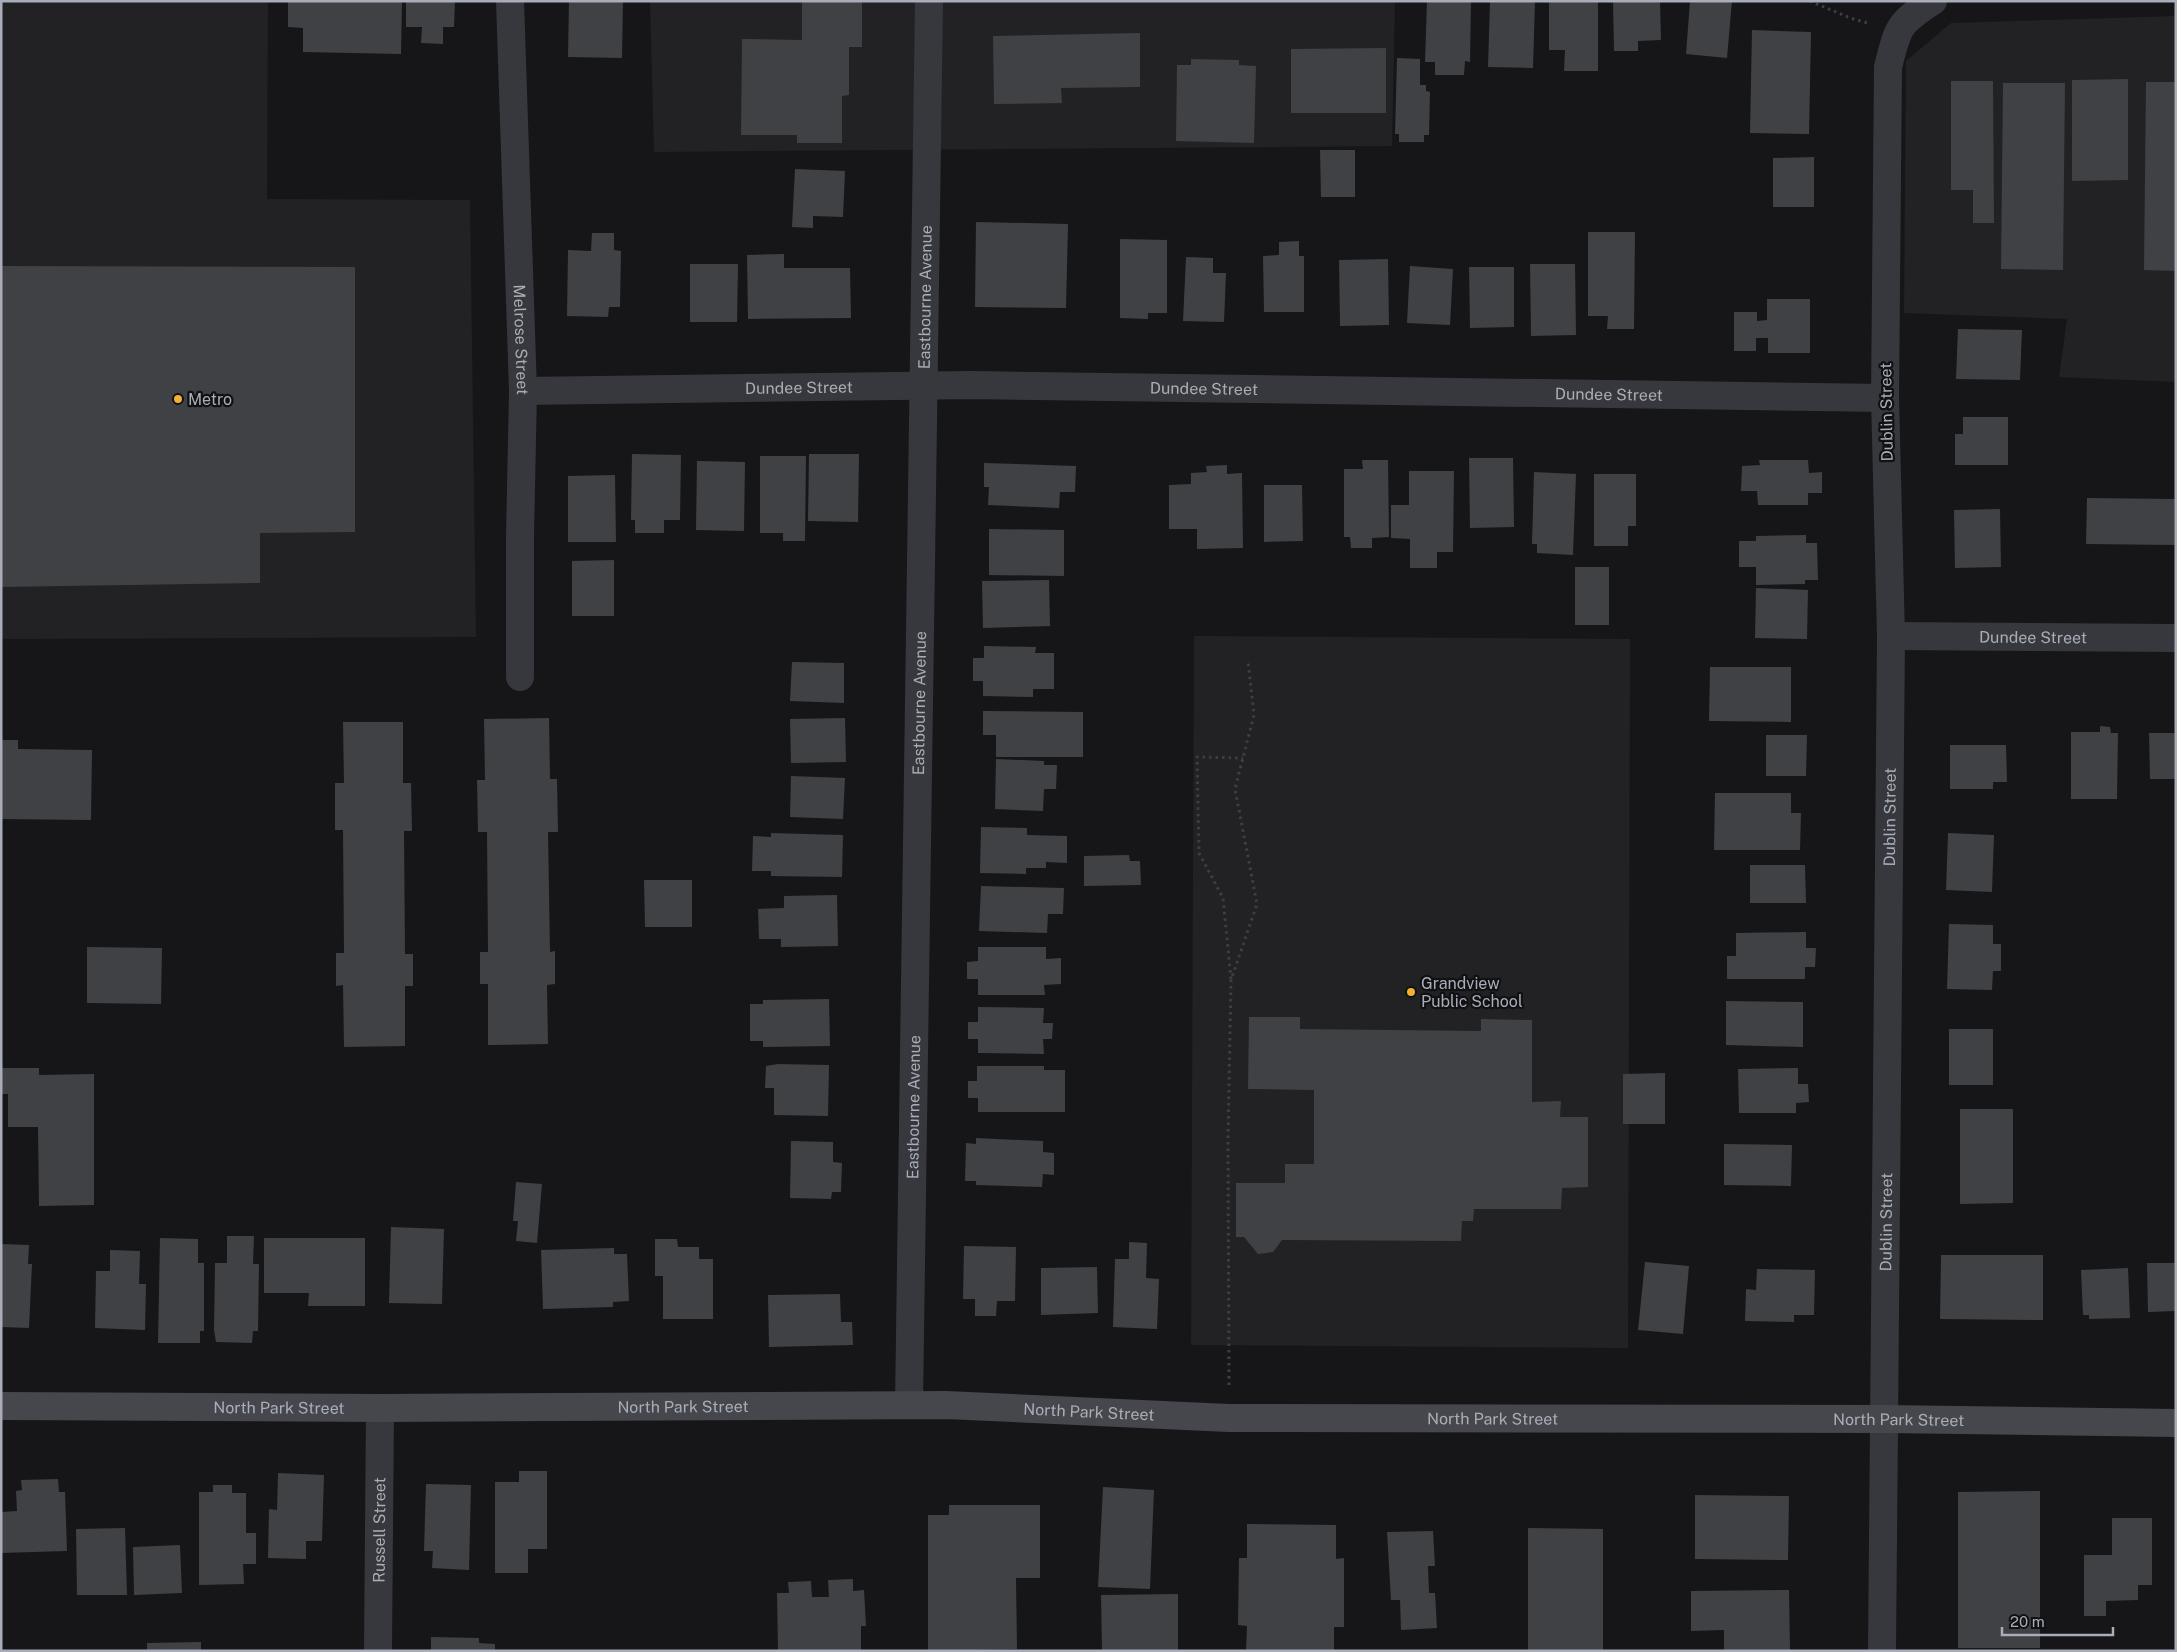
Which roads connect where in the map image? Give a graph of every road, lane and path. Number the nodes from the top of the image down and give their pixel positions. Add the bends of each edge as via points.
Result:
1 (510, 1) edge
2 (929, 1) edge
3 (1810, 1) edge
4 (1933, 1) edge
5 (1897, 30) junction
6 (923, 387) junction
7 (523, 391) junction
8 (1885, 398) junction
9 (1891, 636) junction
10 (2176, 638) edge
11 (1248, 662) dead end
12 (520, 677) dead end
13 (1243, 758) junction
14 (1231, 980) junction
15 (909, 1405) junction
16 (1, 1406) edge
17 (380, 1408) junction
18 (1229, 1418) junction
19 (1885, 1419) junction
20 (2176, 1423) edge
21 (378, 1651) edge
22 (1882, 1651) edge

1 - 7 street, Melrose Street
2 - 6 street, Eastbourne Avenue
3 - 5 path via 1850,18
4 - 5 street via 1912,14
5 - 8 street, Dublin Street via 1888,67
6 - 7 street, Dundee Street
6 - 8 street, Dundee Street via 972,385
6 - 15 street, Eastbourne Avenue
7 - 12 street, Melrose Street
8 - 9 street, Dublin Street
9 - 10 street, Dundee Street
9 - 19 street, Dublin Street
11 - 13 path via 1254,715
13 - 14 path via 1236,789 1256,904
13 - 14 path via 1197,757 1199,853 1223,898
14 - 18 path
15 - 17 street, North Park Street
15 - 18 street, North Park Street
16 - 17 street, North Park Street
17 - 21 street, Russell Street
18 - 19 street, North Park Street
19 - 20 street, North Park Street
19 - 22 street, Dublin Street

